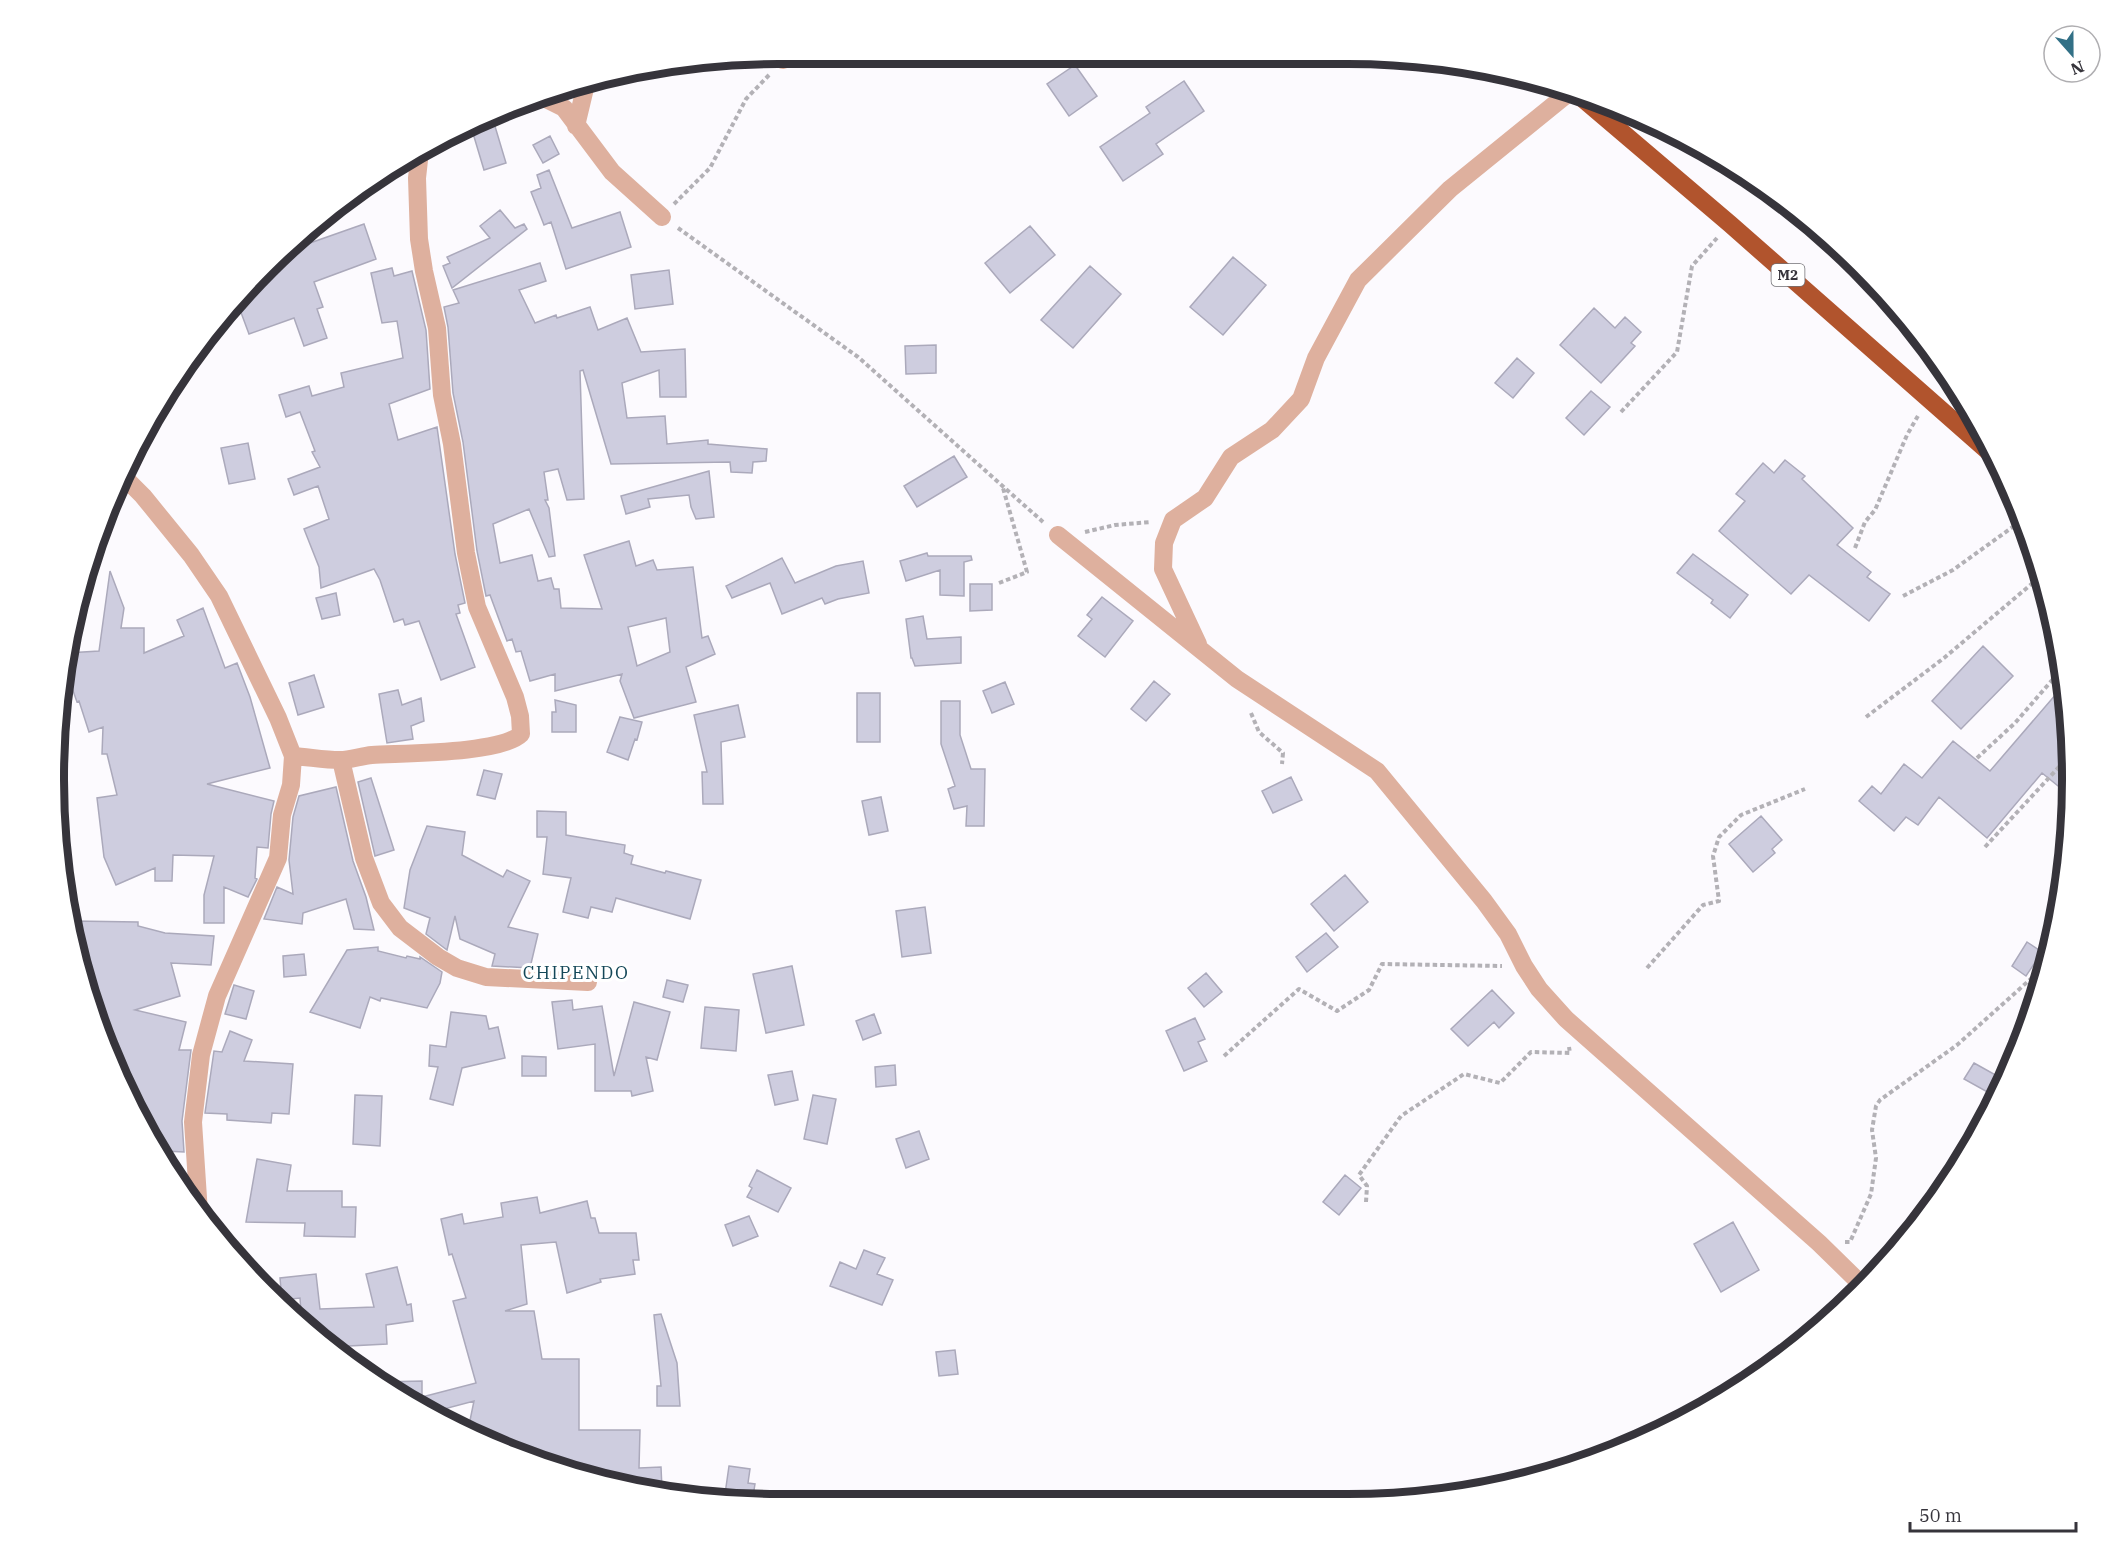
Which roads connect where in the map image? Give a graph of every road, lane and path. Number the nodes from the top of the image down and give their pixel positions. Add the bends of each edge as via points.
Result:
1 (779, 64) edge
2 (584, 92) edge
3 (1563, 98) edge
4 (551, 101) edge
5 (1595, 109) edge
6 (576, 126) junction
7 (419, 162) edge
8 (662, 217) junction
9 (1730, 224) junction
10 (1928, 398) junction
11 (1621, 412) dead end
12 (1976, 440) edge
13 (129, 482) edge
14 (1002, 487) junction
15 (1173, 520) junction
16 (2015, 526) edge
17 (1058, 535) junction
18 (1856, 548) dead end
19 (999, 582) dead end
20 (2034, 583) edge
21 (1903, 596) dead end
22 (1199, 647) junction
23 (2054, 679) edge
24 (1250, 711) dead end
25 (1866, 717) dead end
26 (293, 756) junction
27 (1977, 758) dead end
28 (341, 760) junction
29 (1282, 764) dead end
30 (2061, 764) edge
31 (1805, 789) dead end
32 (1985, 848) dead end
33 (1524, 966) junction
34 (1647, 968) dead end
35 (2033, 977) edge
36 (588, 982) dead end
37 (1566, 1019) junction
38 (1224, 1056) dead end
39 (198, 1194) edge
40 (1366, 1202) dead end
41 (1819, 1243) junction
42 (1856, 1279) edge

1 - 8 path via 746,99 710,168
2 - 6 street
3 - 15 street via 1450,189 1358,280 1316,358 1301,399 1272,429 1231,457 1206,498
4 - 6 street via 564,108
5 - 9 highway, M2
6 - 8 street via 612,172
7 - 28 street via 419,239 437,328 442,395 466,553 477,606 515,697 521,734 508,742 468,749
8 - 14 path via 858,357
9 - 10 highway, M2
9 - 11 path via 1692,266 1677,352
10 - 12 highway, M2
10 - 18 path via 1907,435 1875,510 1865,522
13 - 26 street via 191,555 219,596
14 - 17 path
14 - 19 path via 1026,572
15 - 17 path
15 - 22 street via 1164,543 1163,569
16 - 21 path via 1953,570
17 - 22 street
20 - 25 path
22 - 33 street via 1237,679 1377,771 1484,902 1508,934
23 - 27 path
24 - 29 path via 1259,732 1283,753
26 - 28 street
26 - 39 street via 278,858 217,996 201,1055 193,1122
28 - 36 street via 364,858 381,903 400,928 457,968 486,977
30 - 32 path
31 - 34 path via 1741,815 1719,837 1713,856 1719,902 1703,905
33 - 37 street
33 - 38 path via 1382,964 1369,990 1337,1011 1299,988
35 - 41 path via 1957,1045 1880,1100 1872,1130 1876,1158 1871,1194 1850,1242
37 - 40 path via 1569,1053 1532,1052 1500,1083 1464,1074 1401,1116 1359,1175 1367,1186
37 - 41 street
41 - 42 street

